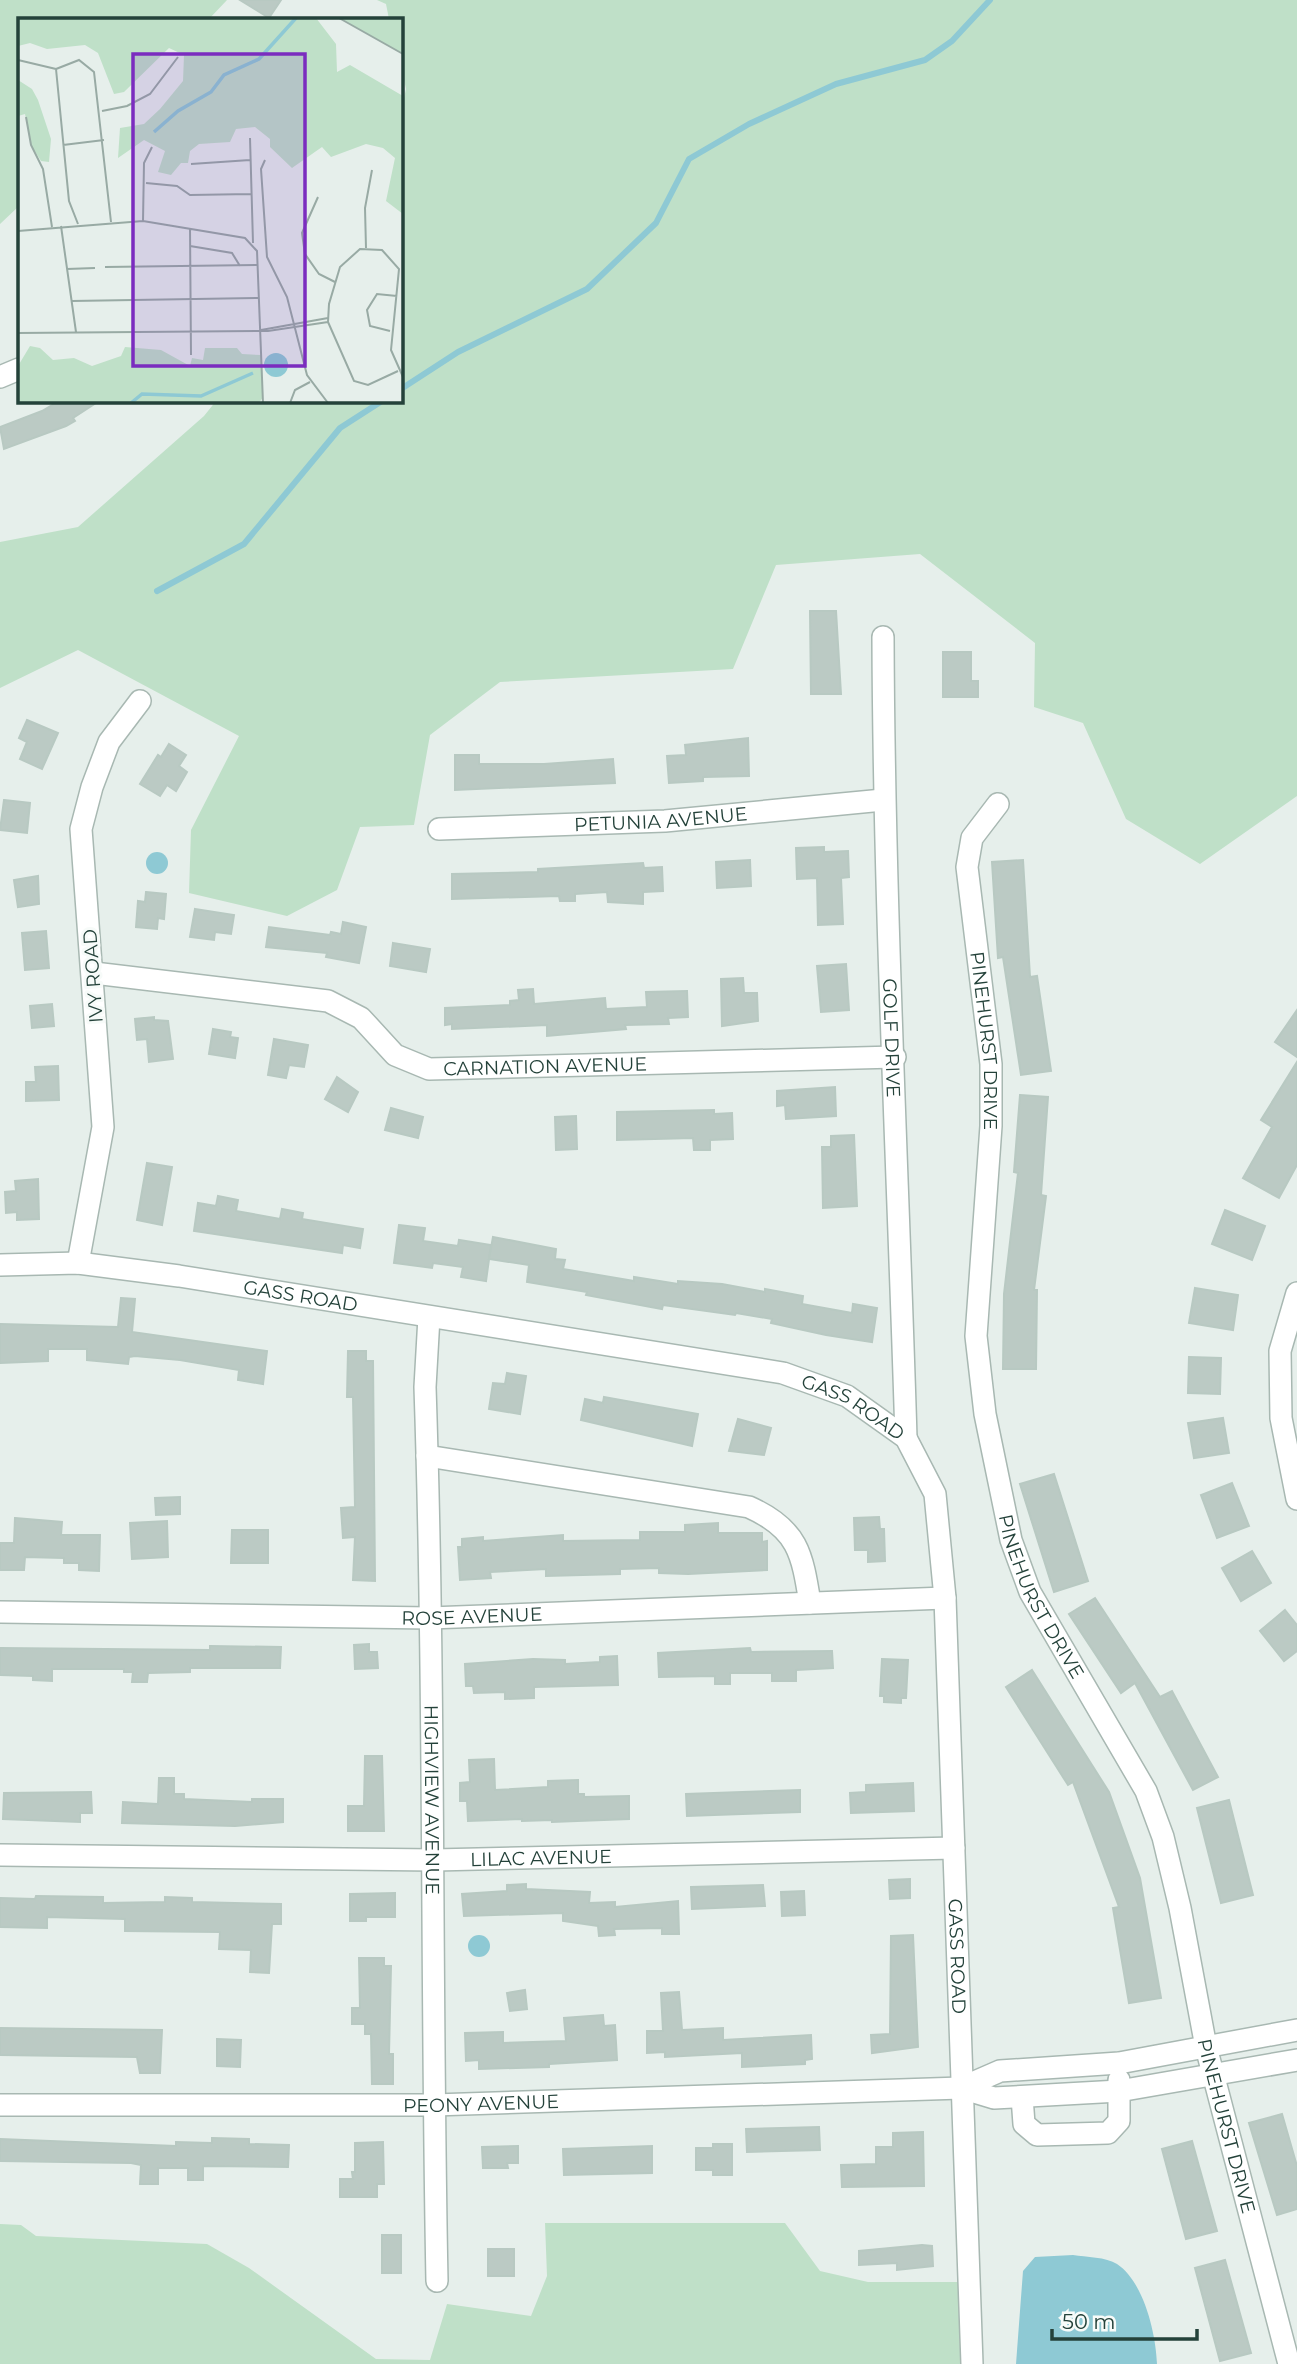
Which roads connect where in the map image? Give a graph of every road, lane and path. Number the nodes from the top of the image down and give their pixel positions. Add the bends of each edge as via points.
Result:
1 (18, 369) edge
2 (0, 377) edge
3 (883, 637) dead end
4 (141, 701) dead end
5 (883, 800) junction
6 (998, 804) dead end
7 (439, 829) dead end
8 (94, 973) junction
9 (895, 1057) junction
10 (78, 1263) junction
11 (0, 1265) edge
12 (1297, 1293) edge
13 (429, 1317) junction
14 (906, 1438) junction
15 (427, 1455) junction
16 (1297, 1499) edge
17 (944, 1598) junction
18 (810, 1603) junction
19 (0, 1612) edge
20 (430, 1618) junction
21 (954, 1848) junction
22 (0, 1856) edge
23 (435, 1860) junction
24 (1297, 2030) edge
25 (1206, 2047) junction
26 (1297, 2060) edge
27 (1119, 2063) junction
28 (1214, 2074) junction
29 (961, 2088) junction
30 (1119, 2091) junction
31 (1022, 2097) junction
32 (0, 2105) edge
33 (434, 2105) junction
34 (437, 2281) dead end
35 (972, 2364) edge
36 (1289, 2364) edge

1 - 2 street
3 - 5 street, GOLF DRIVE
4 - 8 street, IVY ROAD via 109,742 81,829
5 - 7 street, PETUNIA AVENUE via 665,821
5 - 9 street, GOLF DRIVE
6 - 25 street, PINEHURST DRIVE via 972,838 967,867 991,1064 976,1336 985,1414 1011,1540 1030,1592 1146,1791 1163,1837
8 - 9 street, CARNATION AVENUE via 328,1001 361,1018 396,1055 429,1069
8 - 10 street, IVY ROAD via 103,1127
9 - 14 street, GOLF DRIVE
10 - 11 street, GASS ROAD
10 - 13 street, GASS ROAD
12 - 16 street via 1280,1351 1281,1418
13 - 14 street, GASS ROAD via 783,1373 848,1396
13 - 15 street, HIGHVIEW AVENUE
14 - 17 street, GASS ROAD via 935,1494
15 - 18 street via 749,1507 775,1519 791,1536 804,1568
15 - 20 street, HIGHVIEW AVENUE
17 - 18 street, ROSE AVENUE
17 - 21 street, GASS ROAD
18 - 20 street, ROSE AVENUE
19 - 20 street, ROSE AVENUE
20 - 23 street, HIGHVIEW AVENUE
21 - 23 street, LILAC AVENUE
21 - 29 street, GASS ROAD
22 - 23 street, LILAC AVENUE
23 - 33 street, HIGHVIEW AVENUE
24 - 25 street
25 - 27 street
25 - 28 street, PINEHURST DRIVE
26 - 28 street
27 - 29 street via 1000,2071
27 - 30 street
28 - 30 street
28 - 36 street, PINEHURST DRIVE
29 - 31 street via 994,2098
29 - 33 street, PEONY AVENUE
29 - 35 street, GASS ROAD
30 - 31 street
30 - 31 street via 1119,2121 1113,2130 1102,2134 1037,2135 1024,2124
32 - 33 street, PEONY AVENUE
33 - 34 street, HIGHVIEW AVENUE

